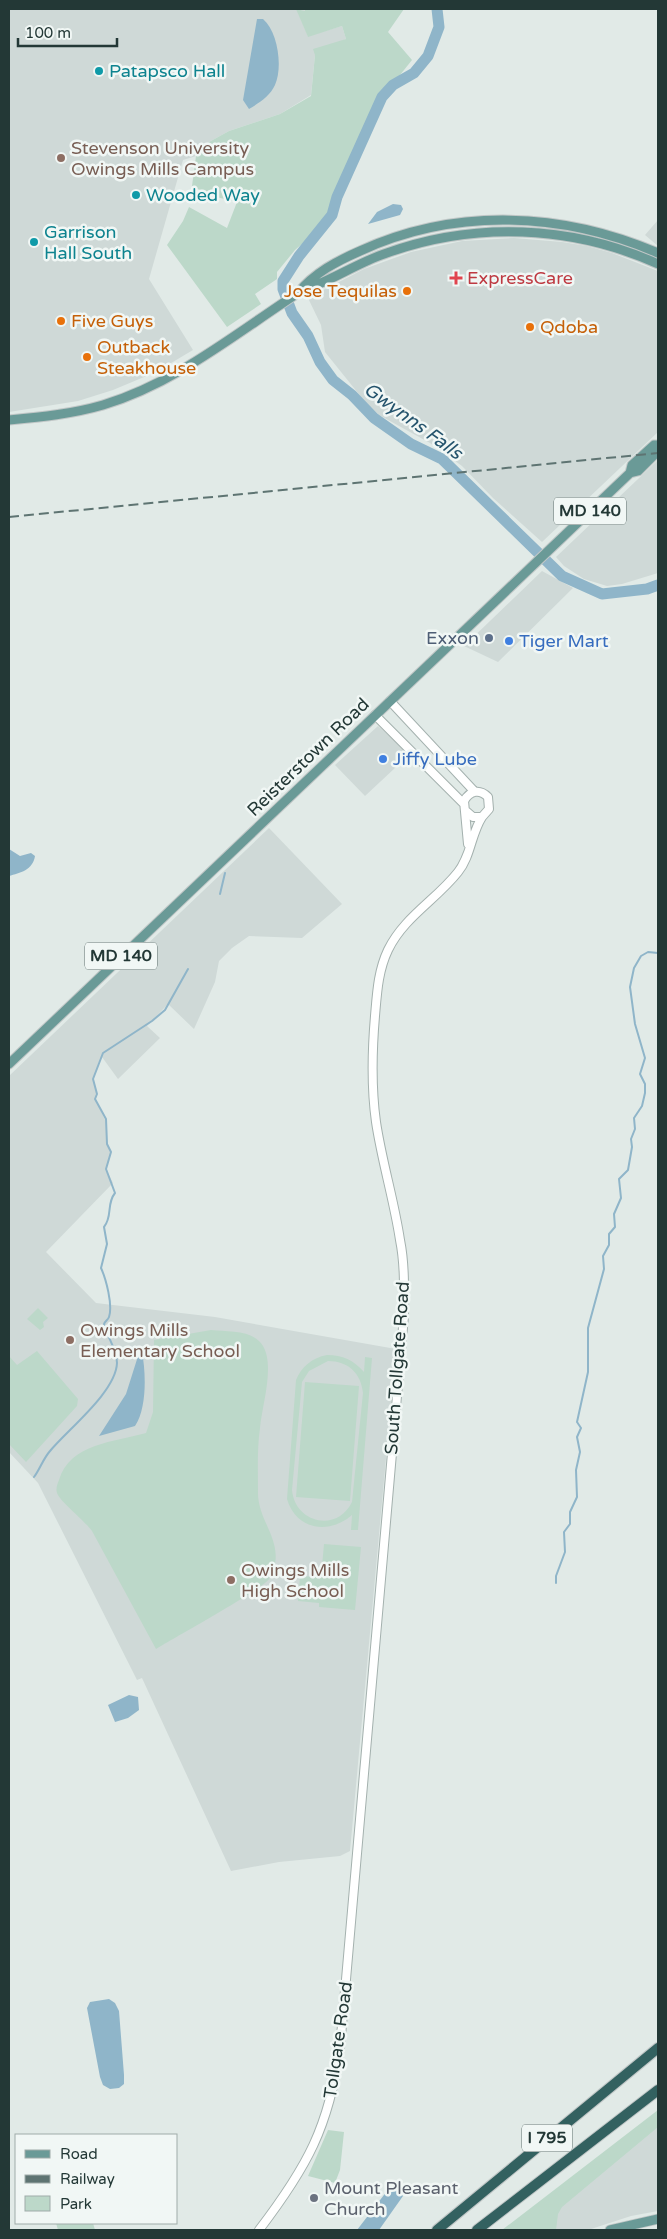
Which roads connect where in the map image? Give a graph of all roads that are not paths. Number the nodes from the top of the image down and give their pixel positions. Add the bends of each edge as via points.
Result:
1 (658, 253) edge
2 (658, 264) edge
3 (298, 292) junction
4 (9, 420) edge
5 (658, 445) edge
6 (658, 451) edge
7 (630, 473) junction
8 (390, 701) junction
9 (376, 714) junction
10 (474, 792) junction
11 (465, 808) junction
12 (482, 817) junction
13 (469, 848) junction
14 (9, 1064) edge
15 (356, 1861) joint
16 (658, 2048) edge
17 (658, 2090) edge
18 (658, 2219) edge
19 (259, 2230) edge
20 (436, 2230) edge
21 (477, 2230) edge
22 (610, 2230) edge

1 - 3 main road via 607,234 568,225 526,220 473,221 427,228 379,243 317,274
2 - 3 main road via 613,246 575,237 520,231 474,232 386,253 357,264 314,288
3 - 4 main road via 189,366 143,390 74,412
5 - 7 main road, Reisterstown Road / MD 140 via 632,465
6 - 7 main road, Reisterstown Road / MD 140 via 638,471
7 - 8 main road, Reisterstown Road / MD 140
8 - 9 main road, Reisterstown Road / MD 140
8 - 10 street
9 - 11 street
9 - 14 main road, Reisterstown Road / MD 140
10 - 11 street via 466,797
10 - 12 street via 482,792 489,800 489,809
11 - 12 street via 473,817
11 - 13 street, South Tollgate Road
12 - 13 street, South Tollgate Road
13 - 15 street, South Tollgate Road via 458,872 394,938 383,961 378,984 372,1062 374,1101 401,1243 404,1316
15 - 19 street, Tollgate Road via 340,2048 330,2105 299,2176
16 - 20 highway, I 795
17 - 21 highway, I 795
18 - 22 main road

